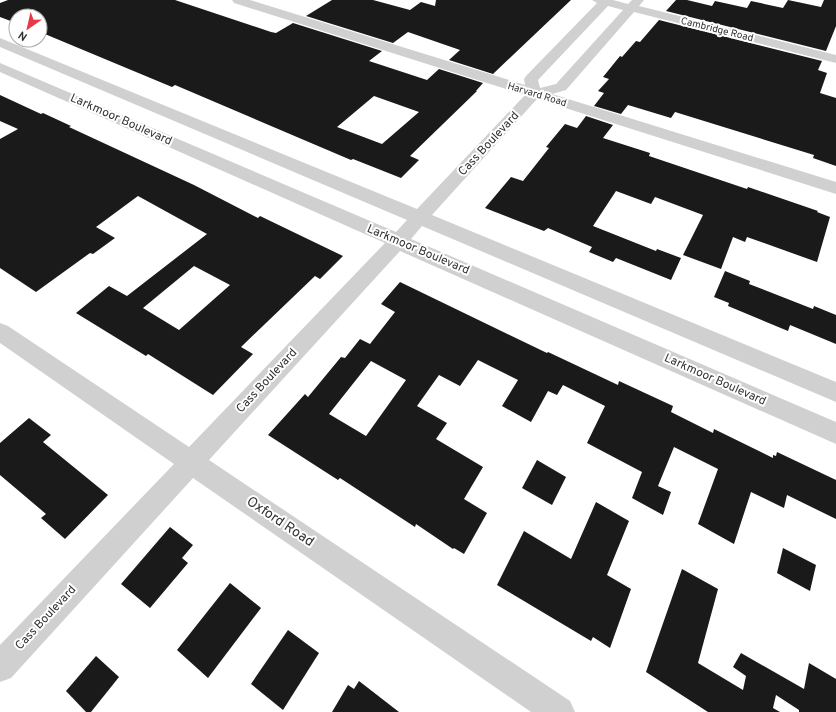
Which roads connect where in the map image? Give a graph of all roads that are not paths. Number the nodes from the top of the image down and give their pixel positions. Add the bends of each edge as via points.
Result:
1 (238, 0) edge
2 (604, 1) edge
3 (635, 4) edge
4 (2, 44) edge
5 (836, 59) edge
6 (0, 67) edge
7 (534, 94) junction
8 (836, 188) edge
9 (420, 218) junction
10 (398, 242) junction
11 (0, 332) edge
12 (836, 392) edge
13 (836, 433) edge
14 (192, 462) junction
15 (0, 667) edge
16 (559, 712) edge

1 - 7 street, Harvard Road
2 - 3 street, Cambridge Road
2 - 7 street via 531,79
3 - 5 street, Cambridge Road
3 - 7 street via 561,87
4 - 9 street, Larkmoor Boulevard
6 - 10 street, Larkmoor Boulevard
7 - 8 street, Harvard Road
7 - 9 street, Cass Boulevard
9 - 10 street, Cass Boulevard
9 - 12 street, Larkmoor Boulevard
10 - 13 street, Larkmoor Boulevard
10 - 14 street, Cass Boulevard
11 - 14 street, Oxford Road
14 - 15 street, Cass Boulevard
14 - 16 street, Oxford Road

